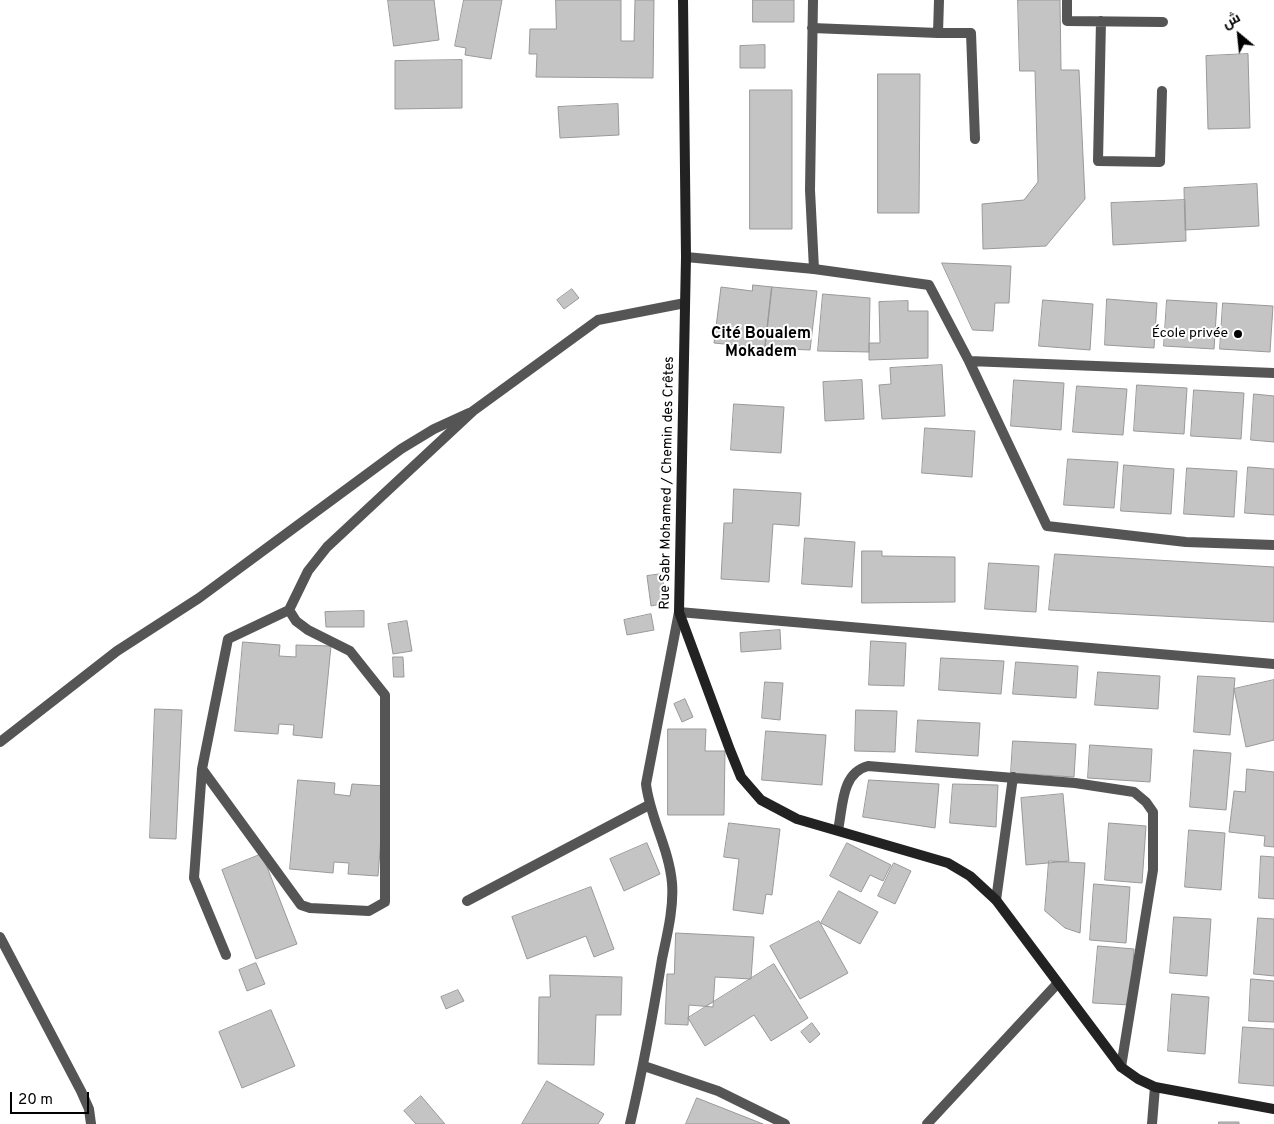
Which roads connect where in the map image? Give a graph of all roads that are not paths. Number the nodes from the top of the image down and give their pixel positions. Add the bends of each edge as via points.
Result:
1 (683, 0) edge
2 (813, 0) edge
3 (939, 0) edge
4 (1067, 0) edge
5 (1101, 21) junction
6 (1163, 22) dead end
7 (812, 28) junction
8 (938, 33) junction
9 (1162, 91) dead end
10 (975, 139) dead end
11 (686, 257) junction
12 (814, 269) junction
13 (685, 303) junction
14 (969, 361) junction
15 (1274, 373) edge
16 (473, 412) junction
17 (1274, 545) edge
18 (289, 610) junction
19 (679, 612) junction
20 (1274, 664) edge
21 (0, 742) edge
22 (202, 769) junction
23 (1013, 778) junction
24 (649, 805) junction
25 (838, 830) junction
26 (996, 900) junction
27 (467, 901) dead end
28 (0, 938) edge
29 (226, 955) dead end
30 (1057, 984) junction
31 (644, 1066) junction
32 (1121, 1067) junction
33 (1156, 1087) junction
34 (1274, 1109) edge
35 (91, 1124) edge
36 (630, 1124) edge
37 (785, 1124) edge
38 (927, 1124) edge
39 (1152, 1124) edge

1 - 11 street, Rue Sabr Mohamed / Chemin des Crêtes
2 - 7 street
3 - 8 street
4 - 5 street via 1067,21
5 - 6 street
5 - 9 street via 1098,161 1160,162
7 - 8 street
7 - 12 street via 810,190
8 - 10 street via 971,33
11 - 12 street
11 - 13 street, Rue Sabr Mohamed / Chemin des Crêtes
12 - 14 street via 930,285
13 - 16 street via 598,320
13 - 19 street, Rue Sabr Mohamed / Chemin des Crêtes
14 - 15 street
14 - 17 street via 1048,526 1186,542
16 - 18 street via 328,547 308,571
16 - 21 street via 434,429 400,450 199,598 117,651
18 - 22 street via 228,639
18 - 22 street via 296,621 308,630 350,651 385,695 385,902 369,910 301,905
19 - 20 street
19 - 24 street via 646,784
19 - 25 street, Rue Sabr Mohamed / Chemin des Crêtes via 742,777 761,800 797,819
22 - 29 street via 194,878
23 - 25 street via 876,766 861,768 846,784
23 - 26 street
23 - 32 street via 1134,792 1153,812 1153,870
24 - 27 street
24 - 31 street via 669,859 672,885
25 - 26 street, Rue Sabr Mohamed / Chemin des Crêtes via 948,863 970,876
26 - 30 street, Rue Sabr Mohamed / Chemin des Crêtes
28 - 35 street via 80,1090 89,1109
30 - 32 street, Rue Sabr Mohamed / Chemin des Crêtes
30 - 38 street
31 - 36 street
31 - 37 street via 718,1091
32 - 33 street, Rue Sabr Mohamed / Chemin des Crêtes
33 - 34 street, Rue Sabr Mohamed / Chemin des Crêtes
33 - 39 street

